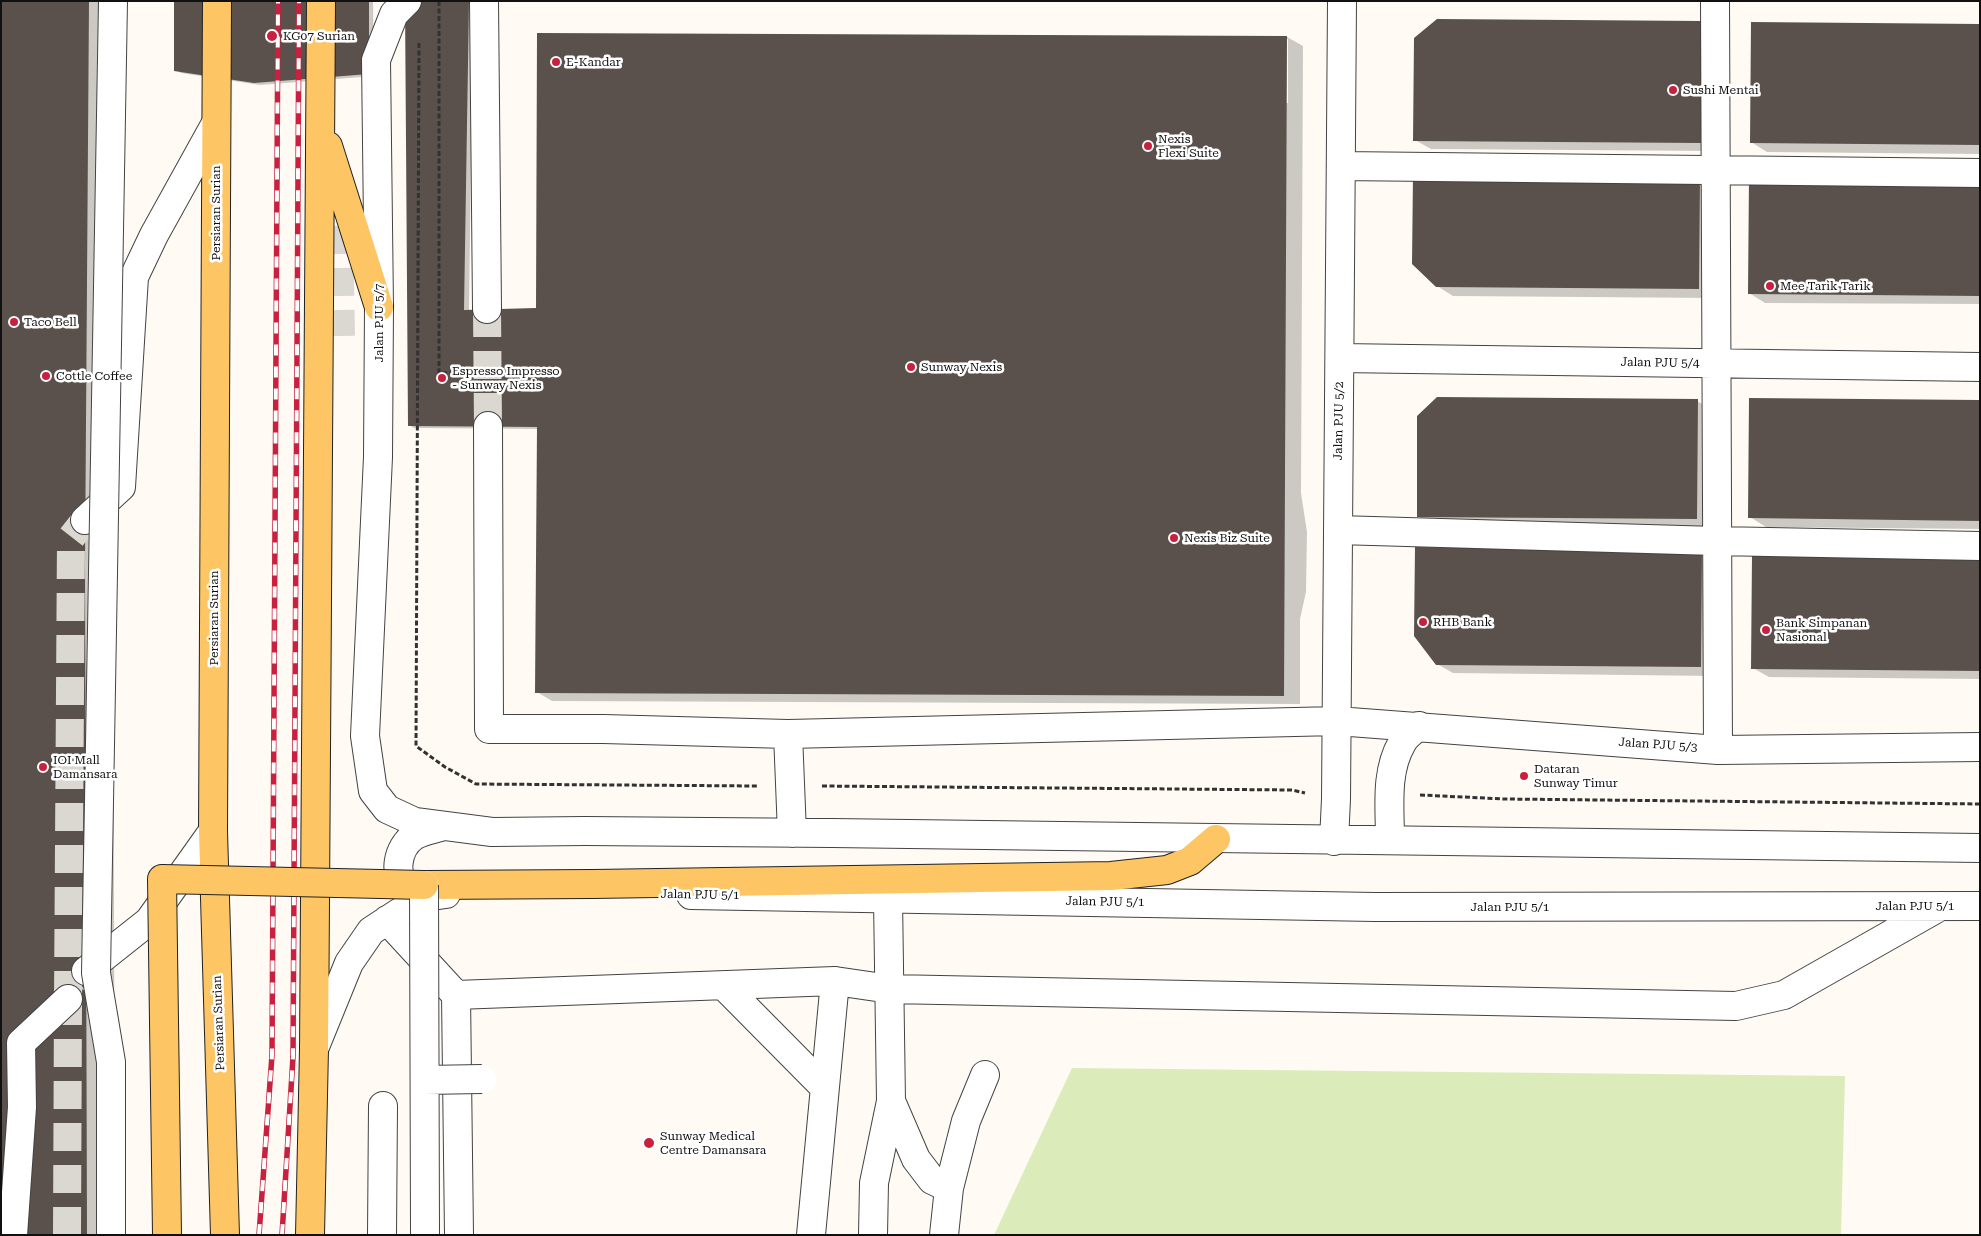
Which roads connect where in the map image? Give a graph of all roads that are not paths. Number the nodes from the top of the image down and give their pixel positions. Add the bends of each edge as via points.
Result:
1 (113, 1) edge
2 (217, 1) edge
3 (321, 1) edge
4 (407, 1) edge
5 (484, 1) edge
6 (1342, 1) edge
7 (1715, 1) edge
8 (320, 121) junction
9 (216, 124) junction
10 (1341, 166) junction
11 (1715, 170) junction
12 (1980, 173) edge
13 (339, 226) tunnel mouth
14 (379, 307) junction
15 (487, 309) tunnel mouth
16 (1340, 358) junction
17 (1716, 364) junction
18 (1980, 367) edge
19 (488, 426) tunnel mouth
20 (85, 520) tunnel mouth
21 (1338, 530) junction
22 (1716, 542) junction
23 (1980, 546) edge
24 (1336, 722) junction
25 (1419, 726) junction
26 (788, 734) junction
27 (1980, 747) edge
28 (1718, 750) junction
29 (444, 826) junction
30 (213, 831) junction
31 (792, 834) junction
32 (1216, 839) junction
33 (1390, 840) junction
34 (1334, 841) junction
35 (1980, 848) edge
36 (428, 891) junction
37 (888, 899) junction
38 (1941, 906) junction
39 (1980, 906) edge
40 (387, 920) junction
41 (86, 971) tunnel mouth
42 (835, 981) junction
43 (724, 986) junction
44 (890, 989) junction
45 (456, 995) junction
46 (68, 999) tunnel mouth
47 (314, 1049) junction
48 (985, 1075) dead end
49 (426, 1080) junction
50 (482, 1080) dead end
51 (824, 1087) junction
52 (891, 1101) junction
53 (383, 1106) dead end
54 (949, 1188) junction
55 (13, 1235) edge
56 (111, 1235) edge
57 (167, 1235) edge
58 (225, 1235) edge
59 (310, 1235) edge
60 (382, 1235) edge
61 (425, 1235) edge
62 (459, 1235) edge
63 (811, 1235) edge
64 (873, 1235) edge
65 (944, 1235) edge

1 - 56 street, bridge via 96,973 110,1062
2 - 9 main road, Persiaran Surian
3 - 8 main road
4 - 14 street, Jalan PJU 5/7 via 394,14 376,60
5 - 15 street
6 - 10 street, Jalan PJU 5/2
7 - 11 street
8 - 13 street
8 - 14 main road
8 - 47 main road
9 - 20 street via 134,277 121,487
9 - 30 main road, Persiaran Surian
10 - 11 street
10 - 16 street, Jalan PJU 5/2
11 - 12 street
11 - 17 street
14 - 29 street, Jalan PJU 5/7 via 378,457 365,736 373,791 388,809 415,822
16 - 17 street, Jalan PJU 5/4
16 - 21 street, Jalan PJU 5/2
17 - 18 street, Jalan PJU 5/4
17 - 22 street
19 - 26 street, Jalan PJU 5/3 via 489,729
21 - 22 street
21 - 24 street, Jalan PJU 5/2
22 - 23 street
22 - 28 street
24 - 25 street, Jalan PJU 5/3
24 - 26 street, Jalan PJU 5/3
24 - 34 street, Jalan PJU 5/2
25 - 28 street, Jalan PJU 5/3
25 - 33 street via 1402,741 1392,766
26 - 31 street
27 - 28 street, Jalan PJU 5/3
29 - 31 street, Jalan PJU 5/7 via 492,832
29 - 36 street via 415,836 403,848 398,864 401,880 410,890
30 - 41 street via 149,922
30 - 58 main road, Persiaran Surian
31 - 32 street
32 - 34 street
32 - 36 main road via 1190,861 1167,870 1111,876 593,884
33 - 34 street
33 - 35 street
36 - 37 street, Jalan PJU 5/1
36 - 40 street, Jalan PJU 5/1
36 - 49 street, bridge
36 - 57 main road, bridge via 162,880
37 - 38 street, Jalan PJU 5/1 via 1375,907
37 - 44 street
38 - 39 street, Jalan PJU 5/1
38 - 44 street via 1784,995 1736,1006
40 - 45 street
40 - 47 street, Jalan PJU 5/1 via 371,931 349,963
42 - 43 street
42 - 44 street
42 - 51 street
43 - 45 street
43 - 51 street
44 - 52 street
45 - 62 street
46 - 55 street via 21,1043 22,1107
47 - 59 main road
48 - 54 street via 966,1121
49 - 50 street, bridge
49 - 61 street, bridge
51 - 63 street
52 - 54 street via 916,1159 932,1180
52 - 64 street via 874,1183
53 - 60 street
54 - 65 street

